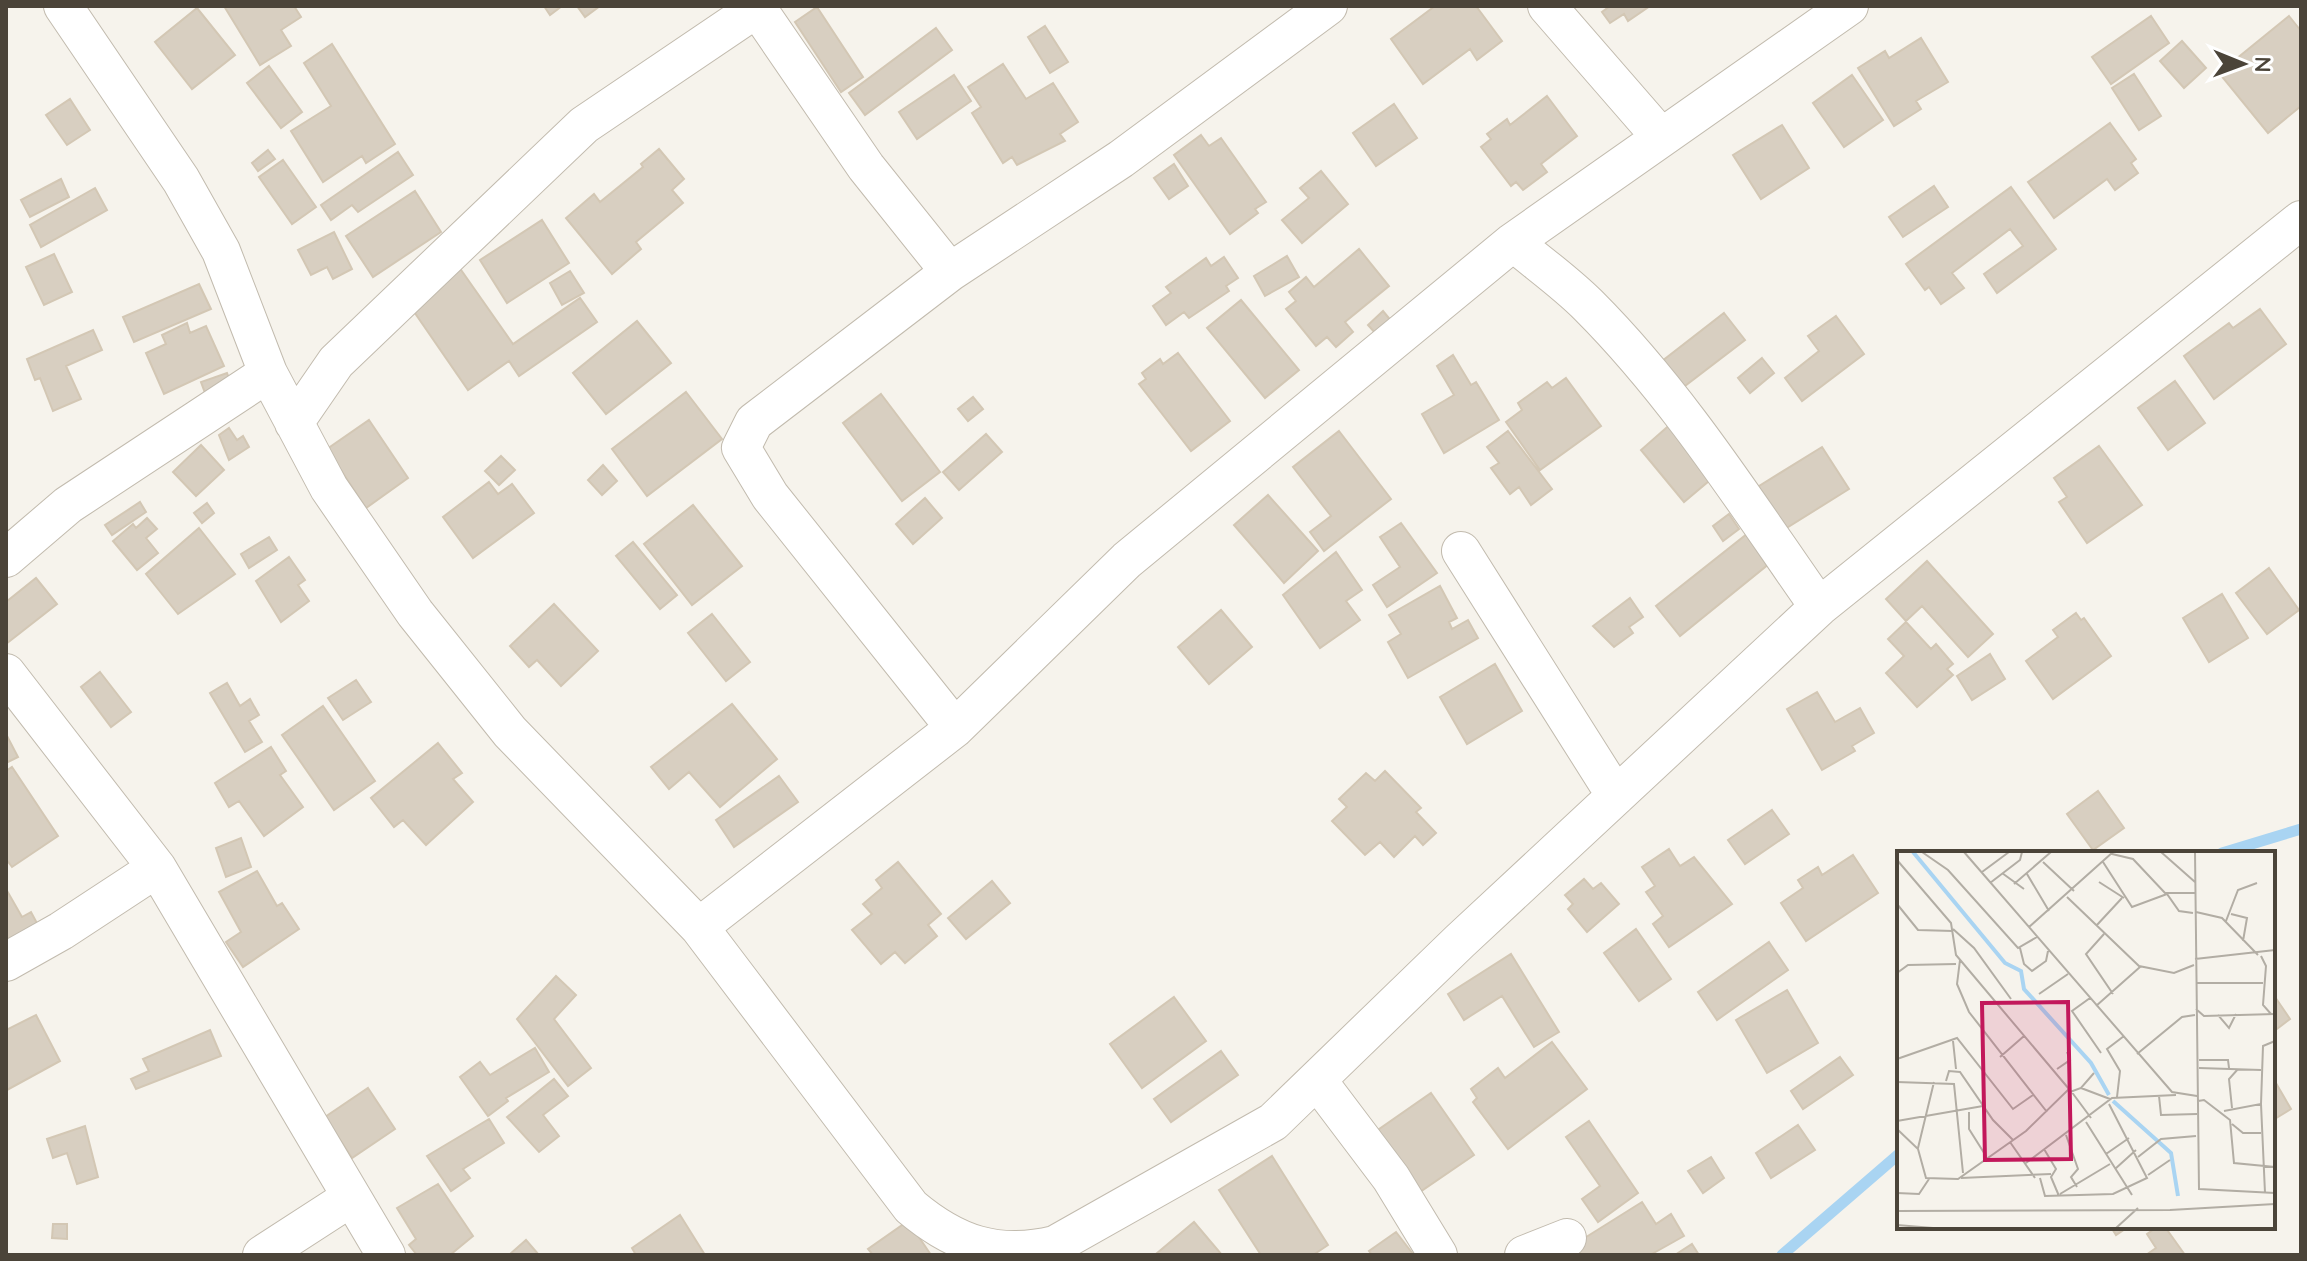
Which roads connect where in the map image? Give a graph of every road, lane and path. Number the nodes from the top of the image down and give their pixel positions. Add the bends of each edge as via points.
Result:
1 (1328, 6) edge
2 (1547, 6) edge
3 (1849, 6) edge
4 (759, 7) edge
5 (68, 8) edge
6 (1660, 136) junction
7 (2301, 220) edge
8 (1513, 242) junction
9 (950, 272) junction
10 (268, 373) junction
11 (294, 423) junction
12 (1461, 551) dead end
13 (6, 558) edge
14 (1819, 607) junction
15 (6, 673) edge
16 (955, 728) junction
17 (1616, 796) junction
18 (157, 868) junction
19 (699, 927) junction
20 (6, 962) edge
21 (1317, 1080) junction
22 (350, 1198) junction
23 (1567, 1238) dead end
24 (984, 1251) edge
25 (262, 1255) edge
26 (386, 1255) edge
27 (1438, 1255) edge
28 (1524, 1255) edge

1 - 9 street via 1121,159
2 - 6 street
3 - 6 street
4 - 9 street via 866,167
4 - 11 street via 584,125 336,362
5 - 10 street via 221,251
6 - 8 street
7 - 14 street
8 - 14 street via 1586,303 1680,409
8 - 16 street via 1127,560
9 - 16 street via 754,422 741,448 770,496
10 - 11 street
10 - 13 street via 68,505
11 - 19 street via 329,488 406,601 500,721
12 - 17 street
14 - 17 street
15 - 18 street
16 - 19 street
17 - 21 street
18 - 20 street
18 - 22 street
19 - 24 street via 911,1207 939,1231
21 - 24 street via 1273,1122 1055,1245 1021,1253
21 - 27 street via 1391,1178
22 - 25 street
22 - 26 street
23 - 28 street

